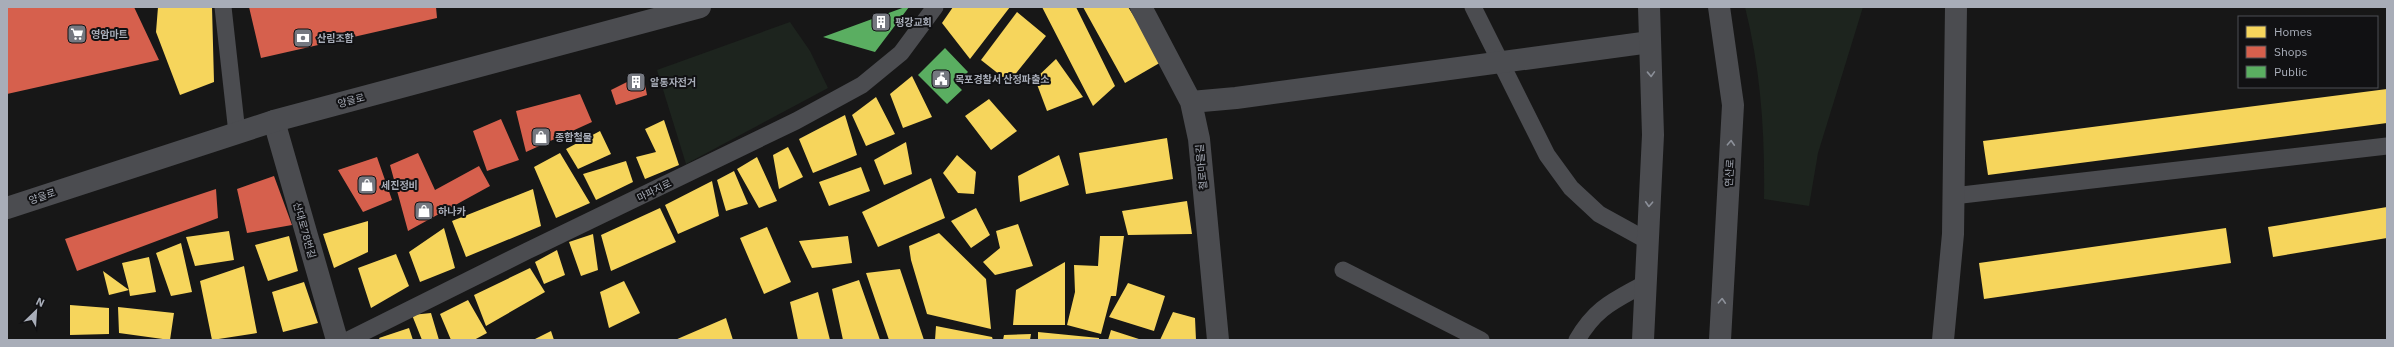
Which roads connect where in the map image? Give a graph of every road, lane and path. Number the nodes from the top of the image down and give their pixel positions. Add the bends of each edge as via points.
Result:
1 (223, 7) edge
2 (700, 7) edge
3 (935, 7) edge
4 (1141, 7) edge
5 (1472, 7) edge
6 (1649, 7) edge
7 (1719, 7) edge
8 (1956, 7) edge
9 (1650, 42) junction
10 (1500, 62) junction
11 (1191, 102) junction
12 (274, 121) junction
13 (237, 133) junction
14 (2387, 146) edge
15 (1953, 196) junction
16 (7, 208) edge
17 (1648, 241) junction
18 (1344, 270) dead end
19 (1646, 283) junction
20 (337, 340) edge
21 (348, 340) edge
22 (1218, 340) edge
23 (1480, 340) edge
24 (1577, 340) edge
25 (1643, 340) edge
26 (1720, 340) edge
27 (1943, 340) edge

1 - 13 lane
2 - 12 street, 양을로
3 - 21 lane, 마파지로 via 901,53 862,85 796,121
4 - 11 street, 철로마을길
5 - 10 lane
6 - 9 street
26 -> 7 street, 연산로 via 1733,105
8 - 15 street
9 - 10 street
9 -> 17 street via 1652,135
10 - 11 street
10 - 17 lane via 1547,155 1571,188 1600,214
11 - 22 street, 철로마을길 via 1199,139
12 - 13 street, 양을로
12 - 20 street, 산대로78번길
13 - 16 street, 양을로
14 - 15 lane
15 - 27 street via 1953,234
17 - 19 street
18 - 23 lane
19 - 24 lane via 1598,311
19 - 25 street

